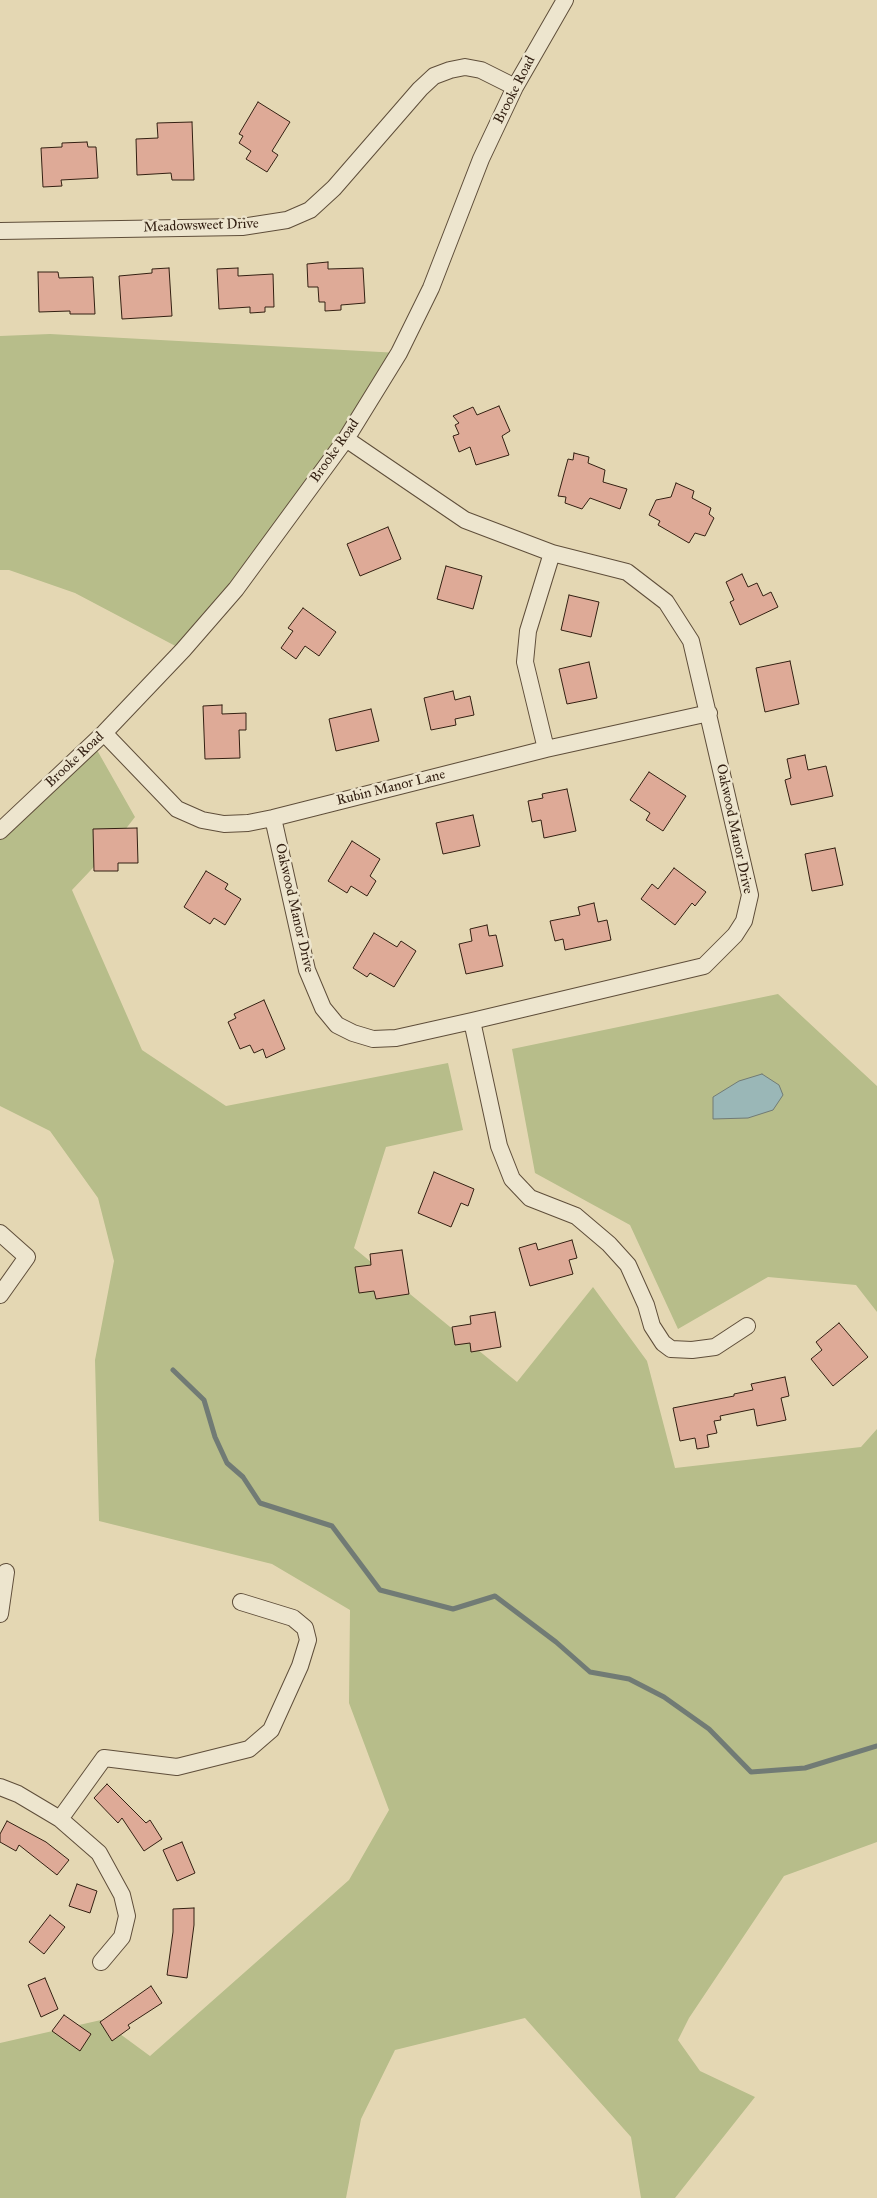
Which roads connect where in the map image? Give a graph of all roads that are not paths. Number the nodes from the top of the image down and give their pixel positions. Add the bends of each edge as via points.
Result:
1 (565, 0) edge
2 (515, 87) junction
3 (0, 230) edge
4 (346, 439) junction
5 (552, 553) junction
6 (709, 713) junction
7 (104, 733) junction
8 (546, 749) junction
9 (273, 818) junction
10 (0, 831) edge
11 (472, 1022) junction
12 (0, 1232) edge
13 (1, 1290) edge
14 (747, 1326) dead end
15 (6, 1572) dead end
16 (241, 1602) dead end
17 (0, 1614) edge
18 (0, 1787) edge
19 (60, 1819) junction
20 (101, 1962) dead end

1 - 2 street, Brooke Road
2 - 3 street, Meadowsweet Drive via 481,70 465,67 434,76 334,188 310,210 287,220 242,227
2 - 4 street, Brooke Road via 482,159 431,288 399,353
4 - 5 street, Oakwood Manor Drive via 465,520
4 - 7 street, Brooke Road via 236,589
5 - 6 street, Oakwood Manor Drive via 627,572 666,602 691,641
5 - 8 street via 528,631 525,662
6 - 8 street, Rubin Manor Lane
6 - 11 street, Oakwood Manor Drive via 750,895 744,921 735,935 704,966
7 - 9 street, Rubin Manor Lane via 177,809 202,820 224,824
7 - 10 street, Brooke Road
8 - 9 street, Rubin Manor Lane
9 - 11 street, Oakwood Manor Drive via 307,970 323,1008 337,1025 373,1039 396,1038
11 - 14 street via 499,1146 512,1179 530,1198 576,1216 609,1244 628,1265 652,1326 671,1349 715,1347
12 - 13 street via 27,1257
15 - 17 street
16 - 19 street via 293,1618 305,1628 308,1640 271,1730 249,1749 177,1767 104,1758
18 - 19 street
19 - 20 street via 99,1853 122,1895 127,1916 122,1937

